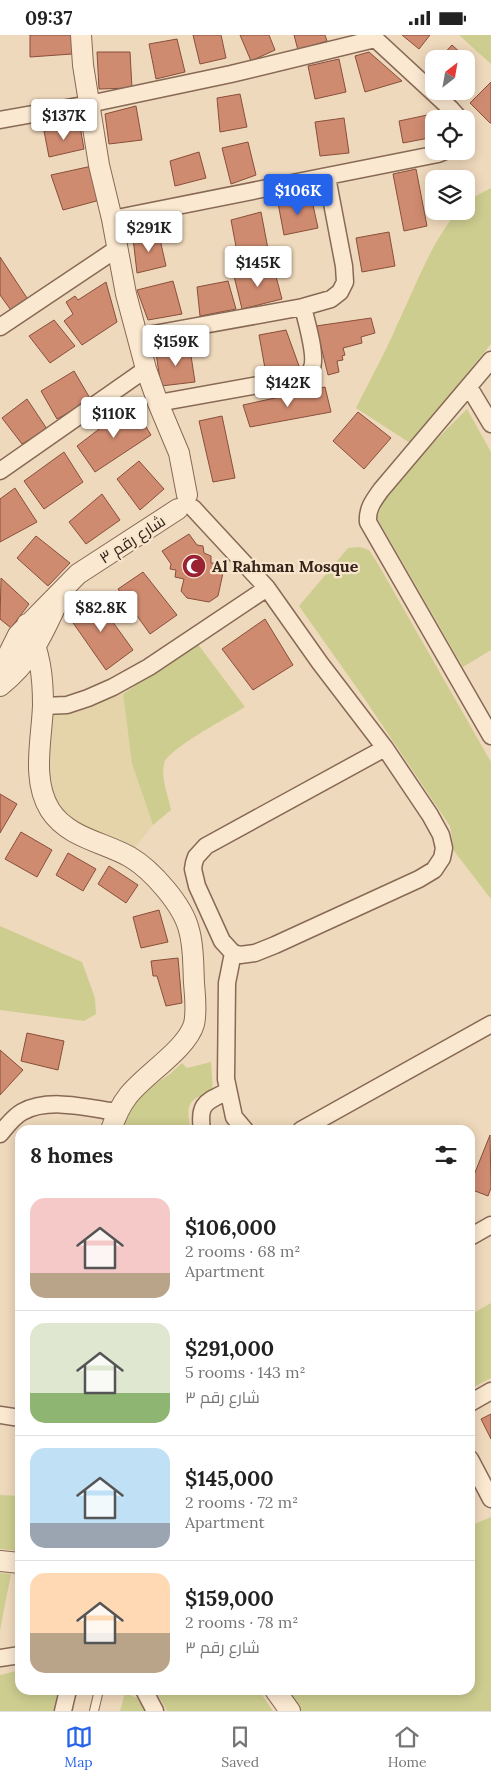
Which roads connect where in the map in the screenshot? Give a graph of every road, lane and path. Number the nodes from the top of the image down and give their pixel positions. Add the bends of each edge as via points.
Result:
1 (81, 35) edge
2 (373, 37) edge
3 (89, 104) junction
4 (453, 110) edge
5 (0, 120) edge
6 (425, 157) edge
7 (327, 177) junction
8 (112, 219) junction
9 (118, 249) junction
10 (303, 307) junction
11 (0, 327) edge
12 (137, 337) junction
13 (491, 360) edge
14 (146, 369) junction
15 (469, 387) junction
16 (158, 403) junction
17 (491, 424) edge
18 (0, 471) edge
19 (186, 504) junction
20 (267, 588) junction
21 (63, 590) junction
22 (27, 625) junction
23 (36, 645) junction
24 (1, 666) edge
25 (0, 685) edge
26 (43, 706) junction
27 (491, 736) edge
28 (385, 748) junction
29 (234, 953) junction
30 (491, 1024) edge
31 (228, 1091) junction
32 (114, 1121) edge
33 (201, 1125) edge
34 (240, 1125) edge
35 (310, 1125) edge
36 (0, 1134) edge
37 (491, 1225) edge
38 (475, 1234) edge
39 (491, 1391) edge
40 (475, 1400) edge
41 (0, 1415) edge
42 (15, 1416) edge
43 (475, 1469) edge
44 (491, 1499) edge
45 (0, 1561) edge
46 (15, 1562) edge
47 (15, 1656) edge
48 (0, 1658) edge
49 (67, 1695) edge
50 (98, 1695) edge
51 (147, 1695) edge
52 (279, 1695) edge
53 (63, 1711) edge
54 (94, 1711) edge
55 (155, 1711) edge
56 (290, 1711) edge

1 - 3 street
2 - 3 street via 231,74
2 - 4 street
3 - 5 street
3 - 8 street
6 - 7 street
7 - 8 street
7 - 10 street via 346,282 331,299
8 - 9 street
9 - 11 street
9 - 12 street
10 - 12 street
10 - 16 street via 313,355 312,370 308,374
12 - 14 street
13 - 15 street
14 - 16 street
14 - 18 street
15 - 17 street
15 - 27 street via 372,502 368,522
16 - 19 street via 180,453
19 - 20 street
19 - 21 street, شارع رقم ٣ via 78,574
20 - 26 street via 120,683 67,705
20 - 28 street
21 - 22 street, شارع رقم ٣
21 - 23 street
22 - 23 street
22 - 24 street, شارع رقم ٣
23 - 25 street via 28,659
23 - 26 street
26 - 32 street via 40,771 49,809 69,829 131,858 147,870 167,891 189,929 196,1011 194,1025 188,1037 128,1095
28 - 29 street via 206,846 196,857 193,869 197,886 222,941
28 - 29 street via 441,835 444,848 434,870 275,945 255,953
29 - 31 street via 227,983
30 - 35 street
31 - 33 street via 202,1108
31 - 34 street via 234,1117
32 - 36 street via 62,1105 36,1106 20,1113
37 - 38 street
39 - 40 street
41 - 42 street
43 - 44 street
45 - 46 street
47 - 48 street
49 - 53 street
50 - 54 lane
51 - 55 street
52 - 56 street

